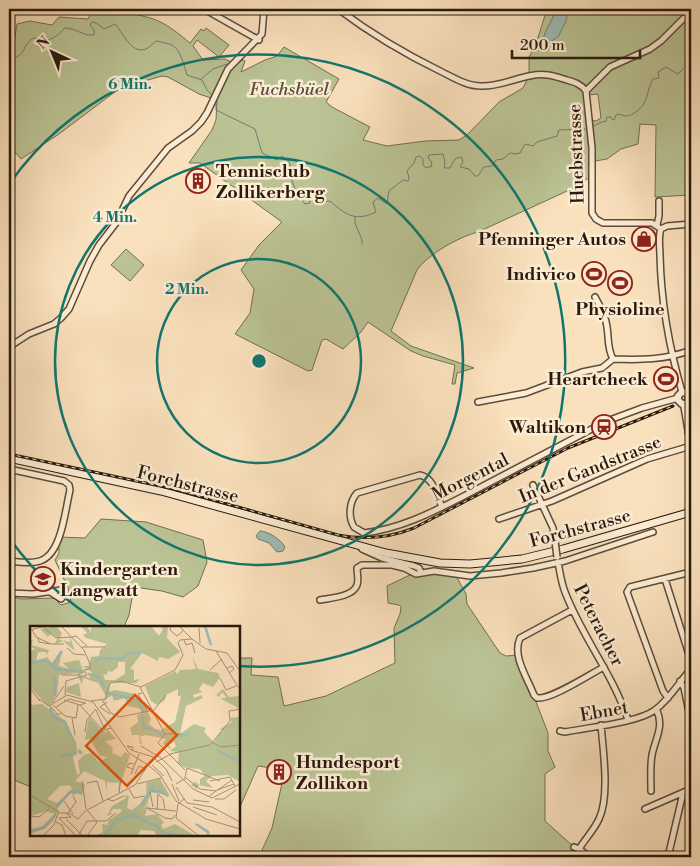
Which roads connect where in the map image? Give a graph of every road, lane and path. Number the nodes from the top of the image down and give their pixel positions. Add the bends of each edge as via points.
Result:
1 (204, 9) edge
2 (264, 9) edge
3 (338, 9) edge
4 (691, 11) edge
5 (258, 40) junction
6 (586, 91) junction
7 (659, 201) dead end
8 (691, 224) edge
9 (659, 227) junction
10 (595, 297) dead end
11 (9, 347) edge
12 (691, 350) edge
13 (673, 356) junction
14 (613, 359) junction
15 (680, 395) junction
16 (691, 396) edge
17 (478, 402) dead end
18 (684, 404) junction
19 (691, 445) edge
20 (9, 458) edge
21 (9, 469) edge
22 (533, 484) dead end
23 (543, 504) junction
24 (442, 507) junction
25 (691, 512) edge
26 (499, 519) dead end
27 (653, 532) dead end
28 (358, 546) junction
29 (9, 560) edge
30 (558, 560) junction
31 (691, 572) edge
32 (421, 573) junction
33 (665, 579) junction
34 (50, 592) dead end
35 (9, 593) edge
36 (320, 600) dead end
37 (572, 610) junction
38 (691, 660) edge
39 (604, 667) junction
40 (691, 669) edge
41 (680, 682) junction
42 (668, 698) junction
43 (656, 709) junction
44 (628, 720) junction
45 (691, 722) edge
46 (601, 725) junction
47 (560, 731) dead end
48 (691, 789) edge
49 (651, 791) dead end
50 (683, 793) junction
51 (645, 809) dead end
52 (590, 857) edge
53 (668, 857) edge

1 - 5 street
2 - 5 street via 262,34
3 - 6 street via 385,42 470,84 492,85 548,75 574,82
4 - 6 street via 661,41 610,67
5 - 11 street via 228,69 201,122 168,148 129,196 116,224 90,262 70,309 54,324 28,334
6 - 9 street, Huebstrasse via 591,210 594,217 603,223 650,222
7 - 9 street
8 - 9 street
9 - 13 street via 660,282
10 - 14 street via 604,314
12 - 13 street
13 - 14 street
13 - 15 street
14 - 17 street via 602,368 526,393
15 - 16 street via 688,393
15 - 18 street via 680,403
15 - 24 street, Morgental via 607,421
16 - 18 street
18 - 19 street
19 - 23 street, In der Gandstrasse via 647,459
20 - 28 main road, Forchstrasse via 170,493
21 - 29 street via 64,481 70,490 52,554 35,562
22 - 23 street, Peteracher
23 - 26 street, In der Gandstrasse
23 - 30 street, Peteracher, bridge via 553,528
24 - 24 street, Morgental via 429,479 420,475 357,493 350,517 354,527 364,533 419,518
25 - 28 main road, Forchstrasse via 545,554 500,562 440,563
27 - 30 street
28 - 32 street, Forchstrasse via 382,558 419,568
30 - 32 street via 501,573 470,576 434,571
30 - 37 street, Peteracher
31 - 33 street
32 - 36 street via 392,565 362,565 357,568 357,584 352,591
33 - 38 street
33 - 42 street via 630,587 627,592
34 - 35 street
37 - 39 street, Peteracher
37 - 39 street via 520,638 518,654 534,695 540,699 552,695
39 - 44 street, Peteracher via 622,699
40 - 41 street, Ebnet
41 - 42 street, Ebnet
41 - 45 street
42 - 43 street, Ebnet
43 - 44 street, Ebnet via 642,718
43 - 49 street via 660,725 652,756
44 - 46 street, Ebnet
46 - 47 street, Ebnet
46 - 52 street via 604,803 599,820 576,848
48 - 50 street
50 - 51 street
50 - 53 street

